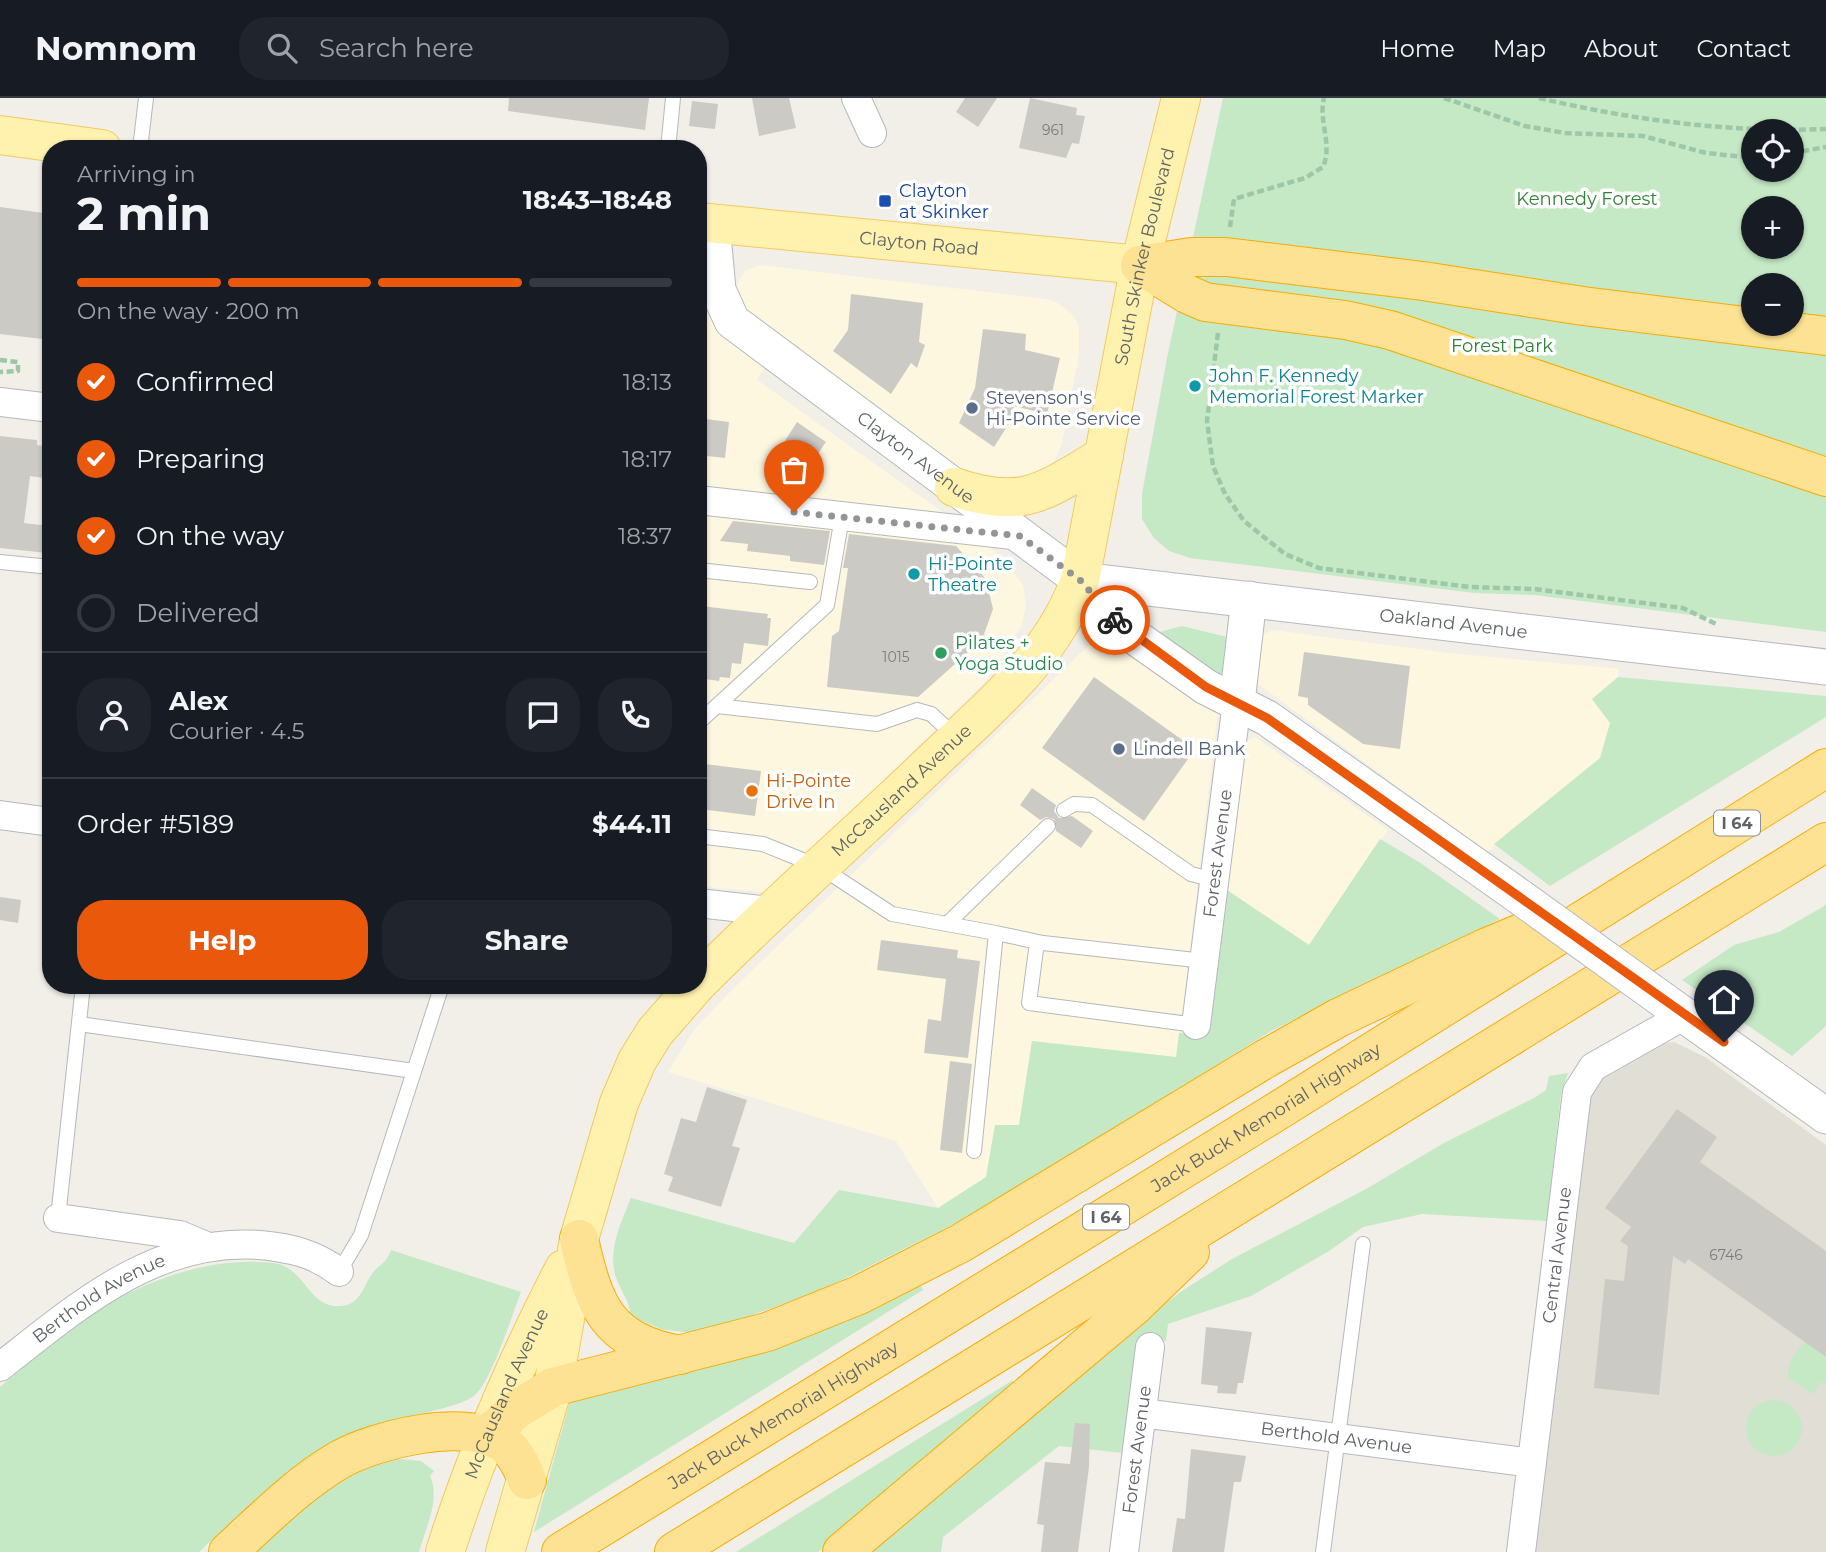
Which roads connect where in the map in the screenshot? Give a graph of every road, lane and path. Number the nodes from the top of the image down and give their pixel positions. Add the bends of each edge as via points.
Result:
1 (146, 98) edge
2 (673, 98) edge
3 (856, 98) edge
4 (1181, 98) edge
5 (1324, 98) edge
6 (1444, 98) edge
7 (1539, 98) edge
8 (1826, 129) edge
9 (872, 133) dead end
10 (0, 135) edge
11 (141, 140) edge
12 (669, 140) edge
13 (42, 141) edge
14 (1826, 147) edge
15 (1804, 151) edge
16 (1741, 157) edge
17 (707, 223) edge
18 (1230, 226) dead end
19 (707, 233) edge
20 (1140, 265) junction
21 (1219, 326) dead end
22 (1826, 336) edge
23 (0, 360) edge
24 (0, 372) edge
25 (0, 402) edge
26 (42, 407) edge
27 (1104, 456) junction
28 (1826, 477) edge
29 (954, 487) junction
30 (707, 501) edge
31 (842, 517) junction
32 (1020, 536) junction
33 (0, 562) edge
34 (42, 566) edge
35 (707, 571) edge
36 (1080, 580) junction
37 (810, 582) dead end
38 (1249, 599) junction
39 (1701, 616) dead end
40 (1826, 667) edge
41 (1237, 702) junction
42 (717, 706) junction
43 (707, 715) edge
44 (957, 738) junction
45 (1826, 768) edge
46 (1064, 810) dead end
47 (0, 815) edge
48 (42, 821) edge
49 (1048, 826) dead end
50 (707, 836) edge
51 (1826, 842) edge
52 (822, 868) junction
53 (1214, 880) junction
54 (1649, 880) junction
55 (707, 904) edge
56 (769, 911) junction
57 (949, 922) junction
58 (996, 933) junction
59 (1037, 942) junction
60 (1204, 961) junction
61 (707, 974) edge
62 (82, 994) edge
63 (439, 994) edge
64 (688, 994) edge
65 (1674, 1007) junction
66 (79, 1024) junction
67 (1196, 1025) joint
68 (414, 1071) junction
69 (1826, 1116) edge
70 (974, 1151) dead end
71 (1233, 1207) junction
72 (58, 1218) joint
73 (579, 1239) junction
74 (1363, 1244) dead end
75 (206, 1246) junction
76 (339, 1272) joint
77 (1150, 1347) dead end
78 (682, 1355) junction
79 (0, 1367) edge
80 (553, 1387) junction
81 (1142, 1413) junction
82 (486, 1436) junction
83 (1338, 1438) junction
84 (1532, 1463) junction
85 (527, 1480) junction
86 (228, 1552) edge
87 (445, 1552) edge
88 (505, 1552) edge
89 (562, 1552) edge
90 (674, 1552) edge
91 (842, 1552) edge
92 (1124, 1552) edge
93 (1323, 1552) edge
94 (1521, 1552) edge

1 - 11 lane
2 - 12 lane
3 - 9 street
4 - 20 main road, South Skinker Boulevard
5 - 18 path via 1322,115 1329,147 1324,167 1305,178 1234,199
6 - 16 path via 1525,126 1565,133 1643,136 1706,153
7 - 8 path via 1588,110 1729,130
10 - 13 main road
14 - 15 path
17 - 20 main road, Clayton Road
19 - 29 street, Clayton Avenue via 718,290 732,321
20 - 22 highway via 1226,257
20 - 27 main road, South Skinker Boulevard
20 - 28 highway via 1205,302 1390,330
21 - 39 path via 1207,421 1213,466 1244,522 1284,554 1319,568 1470,587 1534,589 1683,608
23 - 24 path via 18,362 18,371
25 - 26 street
27 - 29 main road via 1026,497 997,498
27 - 36 main road, South Skinker Boulevard
29 - 32 street, Clayton Avenue
30 - 31 street
31 - 32 street
31 - 42 lane via 827,606
32 - 36 street, Clayton Avenue
33 - 34 lane
35 - 37 lane
36 - 38 street, Oakland Avenue
36 - 41 street, Clayton Avenue via 1135,638 1206,687
36 - 44 main road, McCausland Avenue via 1061,624 1042,651
38 - 40 street, Oakland Avenue
38 - 41 street, Forest Avenue
41 - 53 street, Forest Avenue
41 - 65 street, Clayton Avenue, bridge via 1267,718
42 - 43 lane
42 - 44 lane via 877,723 916,710 931,714
44 - 52 main road, McCausland Avenue
45 - 54 highway, Jack Buck Memorial Highway / I 64
46 - 53 lane via 1074,804 1092,805 1191,874
47 - 48 street
49 - 57 lane
50 - 52 lane via 763,844
51 - 71 highway
52 - 56 main road, McCausland Avenue
52 - 57 lane via 888,912
53 - 60 street, Forest Avenue
54 - 78 highway via 1485,948 1338,1018 961,1243 870,1290 767,1332
54 - 89 highway, Jack Buck Memorial Highway / I 64
55 - 56 street
56 - 61 main road, McCausland Avenue
57 - 58 lane
58 - 59 lane
58 - 70 lane
59 - 60 lane
59 - 67 lane via 1029,1003
60 - 67 street, Forest Avenue
62 - 66 lane
63 - 68 lane
64 - 73 main road, McCausland Avenue via 637,1061 619,1103
65 - 69 street, Clayton Avenue
65 - 84 street, Central Avenue via 1593,1066 1577,1092
66 - 68 lane
66 - 72 lane
68 - 76 lane via 361,1235
71 - 90 highway
71 - 91 highway via 1132,1307
72 - 75 street, Berthold Avenue via 180,1235
73 - 78 highway via 594,1298 612,1325 644,1346
73 - 80 main road, McCausland Avenue
73 - 82 main road, McCausland Avenue via 525,1344
74 - 83 lane
75 - 76 street, Berthold Avenue via 238,1244 308,1252
75 - 79 street, Berthold Avenue via 124,1276
77 - 81 street, Forest Avenue
78 - 80 highway
80 - 82 highway
80 - 85 main road, McCausland Avenue
81 - 83 street, Berthold Avenue
81 - 92 street, Forest Avenue
82 - 85 highway via 513,1452
82 - 86 highway via 431,1434 365,1449 340,1460 296,1490
82 - 87 main road, McCausland Avenue
83 - 84 street, Berthold Avenue
83 - 93 lane
84 - 94 street, Central Avenue
85 - 88 main road, McCausland Avenue

